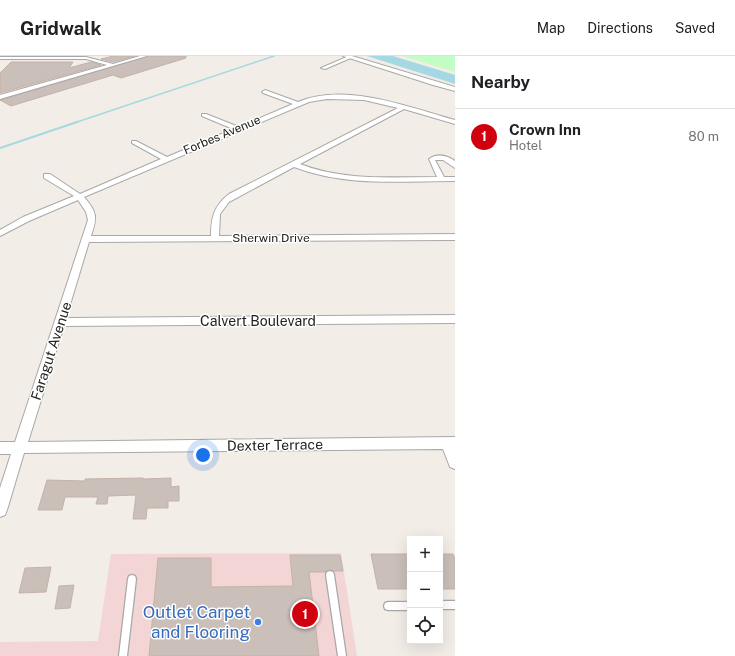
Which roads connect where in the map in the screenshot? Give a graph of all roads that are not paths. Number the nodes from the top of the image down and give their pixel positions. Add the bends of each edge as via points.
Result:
1 (145, 56) edge
2 (349, 57) edge
3 (2, 58) edge
4 (0, 62) edge
5 (112, 66) junction
6 (323, 68) dead end
7 (455, 89) edge
8 (265, 92) dead end
9 (0, 97) edge
10 (297, 104) junction
11 (402, 108) junction
12 (204, 115) dead end
13 (455, 122) edge
14 (238, 129) junction
15 (134, 142) dead end
16 (166, 159) junction
17 (294, 164) junction
18 (455, 166) edge
19 (47, 176) dead end
20 (442, 179) junction
21 (455, 179) edge
22 (79, 197) junction
23 (0, 233) edge
24 (455, 237) edge
25 (215, 238) junction
26 (87, 239) junction
27 (455, 319) edge
28 (60, 322) junction
29 (451, 443) edge
30 (0, 448) edge
31 (20, 448) junction
32 (455, 463) edge
33 (0, 510) edge
34 (330, 575) dead end
35 (132, 579) dead end
36 (443, 605) edge
37 (455, 605) edge
38 (388, 606) dead end
39 (407, 606) edge
40 (123, 656) edge
41 (342, 656) edge

1 - 5 street
2 - 6 street
2 - 7 street
3 - 4 street
3 - 5 street via 86,58
5 - 9 street
8 - 10 street
10 - 11 street, Forbes Avenue via 320,98 346,96 375,100
10 - 14 street, Forbes Avenue
11 - 13 street, Forbes Avenue
11 - 17 street
12 - 14 street
14 - 16 street, Forbes Avenue
15 - 16 street
16 - 22 street, Forbes Avenue
17 - 20 street via 316,173 343,178
17 - 25 street via 232,196 219,206 214,218
18 - 20 street via 451,160 444,157 432,159
19 - 22 street, Faragut Avenue
20 - 21 street
22 - 23 street, Forbes Avenue
22 - 26 street, Faragut Avenue via 89,206 91,212 92,220
24 - 25 street, Sherwin Drive
25 - 26 street, Sherwin Drive
26 - 28 street, Faragut Avenue
27 - 28 street, Calvert Boulevard
28 - 31 street, Faragut Avenue
29 - 31 street, Dexter Terrace
29 - 32 street
30 - 31 street, Dexter Terrace
31 - 33 street, Faragut Avenue
34 - 41 lane
35 - 40 lane
36 - 37 lane
38 - 39 lane

